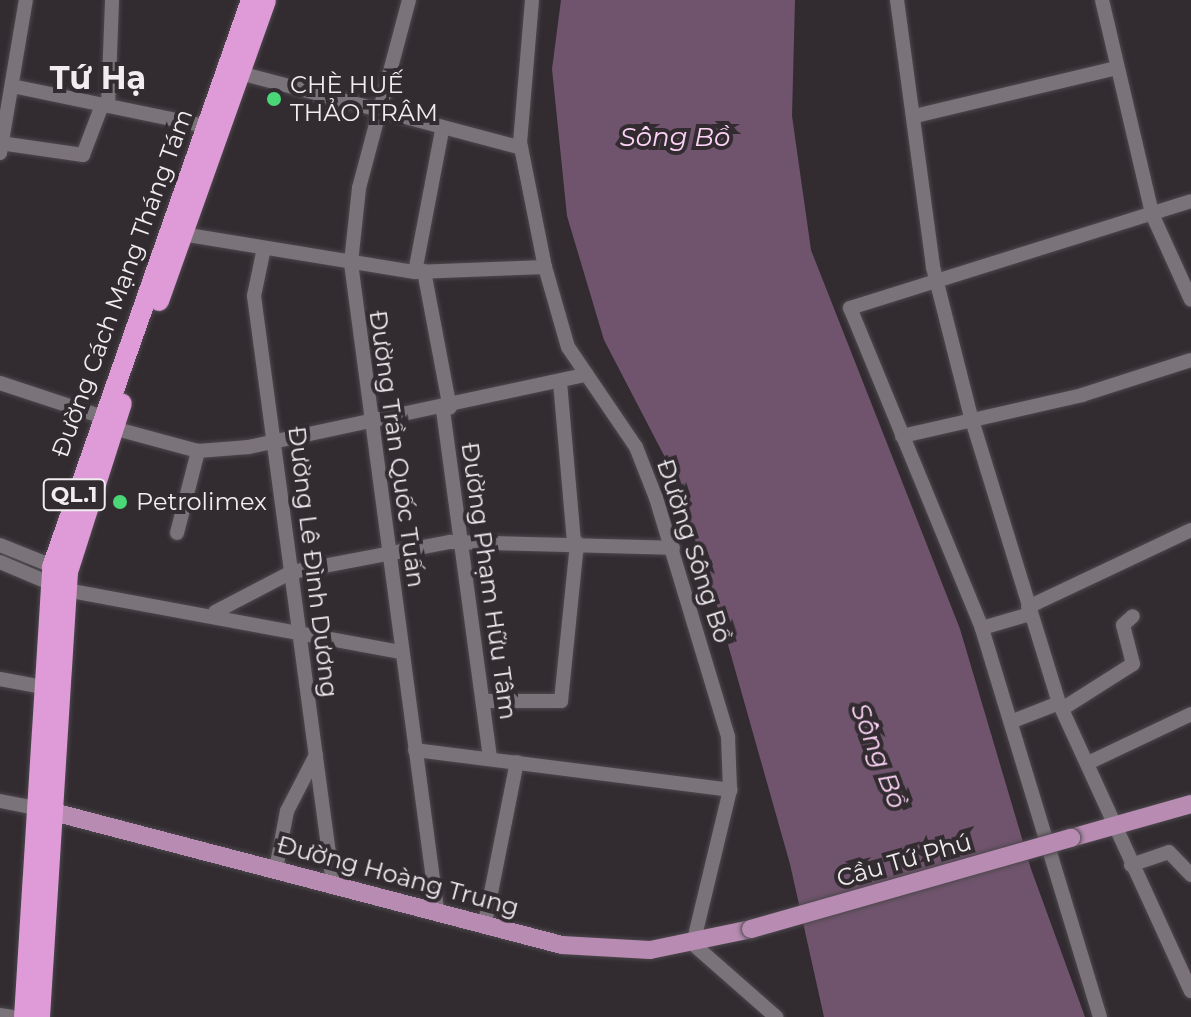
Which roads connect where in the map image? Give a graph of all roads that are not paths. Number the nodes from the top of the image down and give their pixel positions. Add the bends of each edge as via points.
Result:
1 (26, 0) edge
2 (112, 0) edge
3 (251, 0) edge
4 (266, 0) edge
5 (409, 0) edge
6 (532, 0) edge
7 (897, 0) edge
8 (1102, 0) edge
9 (1113, 69) junction
10 (240, 73) junction
11 (12, 86) junction
12 (105, 106) junction
13 (376, 115) junction
14 (915, 116) junction
15 (206, 126) junction
16 (442, 130) junction
17 (1, 147) edge
18 (521, 148) junction
19 (1191, 201) edge
20 (1152, 214) junction
21 (182, 234) junction
22 (264, 248) junction
23 (351, 263) junction
24 (545, 267) junction
25 (420, 272) junction
26 (936, 276) junction
27 (1191, 300) edge
28 (1191, 360) edge
29 (586, 375) junction
30 (560, 382) junction
31 (0, 383) edge
32 (446, 409) junction
33 (971, 417) junction
34 (108, 423) junction
35 (371, 425) junction
36 (902, 436) junction
37 (276, 443) junction
38 (198, 451) junction
39 (1191, 530) edge
40 (177, 533) dead end
41 (464, 542) junction
42 (576, 542) junction
43 (0, 545) edge
44 (673, 548) junction
45 (389, 551) junction
46 (0, 562) edge
47 (292, 572) junction
48 (59, 578) junction
49 (1029, 610) junction
50 (215, 612) junction
51 (1133, 616) dead end
52 (982, 628) junction
53 (300, 633) junction
54 (402, 652) junction
55 (0, 679) edge
56 (43, 687) junction
57 (483, 701) junction
58 (1061, 706) junction
59 (1191, 714) edge
60 (1013, 721) junction
61 (415, 750) junction
62 (316, 755) junction
63 (490, 759) junction
64 (517, 762) junction
65 (1088, 763) junction
66 (730, 790) junction
67 (0, 801) edge
68 (1191, 804) edge
69 (44, 810) junction
70 (1115, 826) junction
71 (1131, 865) junction
72 (276, 869) junction
73 (1191, 875) edge
74 (333, 883) junction
75 (437, 909) junction
76 (485, 923) junction
77 (751, 929) joint
78 (693, 944) junction
79 (1189, 984) edge
80 (0, 1015) edge
81 (12, 1017) edge
82 (24, 1017) edge
83 (40, 1017) edge
84 (776, 1017) edge
85 (1100, 1017) edge

1 - 11 street
2 - 12 street
3 - 15 highway, Đường Cách Mạng Tháng Tám / QL.1
4 - 10 highway, Đường Cách Mạng Tháng Tám / QL.1
5 - 13 street, Đường Trần Quốc Tuấn
6 - 18 street, Đường Sông Bồ
7 - 14 street
8 - 9 street
9 - 14 street
9 - 20 street
10 - 13 street
10 - 21 highway, Đường Cách Mạng Tháng Tám / QL.1
11 - 12 street
11 - 17 street
12 - 15 street
12 - 17 street via 83,155
13 - 16 street
13 - 23 street, Đường Trần Quốc Tuấn
14 - 26 street
15 - 34 highway, Đường Cách Mạng Tháng Tám / QL.1
16 - 18 street
16 - 25 street
18 - 24 street, Đường Sông Bồ
19 - 20 street
20 - 26 street
20 - 27 street
21 - 22 street
21 - 34 highway, Đường Cách Mạng Tháng Tám / QL.1
22 - 23 street
22 - 37 street, Đường Lê Đình Dương via 254,296
23 - 25 street
23 - 35 street, Đường Trần Quốc Tuấn
24 - 25 street
24 - 29 street, Đường Sông Bồ via 568,347
25 - 32 street, Đường Phạm Hữu Tâm
26 - 33 street
26 - 36 street via 850,308
28 - 33 street via 1095,392
29 - 30 street
29 - 44 street, Đường Sông Bồ via 636,447
30 - 32 street
30 - 42 street
31 - 34 street
32 - 35 street
32 - 41 street, Đường Phạm Hữu Tâm
33 - 36 street
33 - 49 street
34 - 38 street
34 - 48 highway, Đường Cách Mạng Tháng Tám / QL.1
35 - 37 street
35 - 45 street, Đường Trần Quốc Tuấn
36 - 52 street
37 - 38 street
37 - 47 street, Đường Lê Đình Dương
38 - 40 street
39 - 49 street
41 - 42 street
41 - 45 street
41 - 57 street, Đường Phạm Hữu Tâm
42 - 44 street
42 - 57 street via 561,701
43 - 48 street
44 - 66 street, Đường Sông Bồ via 728,737
45 - 47 street
45 - 54 street, Đường Trần Quốc Tuấn
46 - 48 street
47 - 50 street
47 - 53 street, Đường Lê Đình Dương
48 - 50 street
48 - 56 highway, Đường Cách Mạng Tháng Tám / QL.1
48 - 69 highway, Đường Cách Mạng Tháng Tám / QL.1
49 - 52 street
49 - 58 street
50 - 53 street
51 - 58 street via 1123,625 1133,664
52 - 60 street
53 - 54 street
53 - 62 street, Đường Lê Đình Dương
54 - 61 street, Đường Trần Quốc Tuấn
55 - 56 street
56 - 69 highway, Đường Cách Mạng Tháng Tám / QL.1
57 - 63 street, Đường Phạm Hữu Tâm
58 - 60 street
58 - 65 street
59 - 65 street
60 - 85 street
61 - 63 street
61 - 75 street, Đường Trần Quốc Tuấn
62 - 72 street via 287,811
62 - 74 street, Đường Lê Đình Dương
63 - 64 street
64 - 66 street
64 - 76 street
65 - 70 street
66 - 78 street, Đường Sông Bồ
67 - 69 street
68 - 70 main road, Cầu Tứ Phú
69 - 72 main road, Đường Hoàng Trung
69 - 82 highway, Đường Cách Mạng Tháng Tám / QL.1
69 - 83 highway, Đường Cách Mạng Tháng Tám / QL.1
70 - 71 street
70 - 77 main road, Cầu Tứ Phú, bridge
71 - 73 street via 1169,852
71 - 79 street
72 - 74 main road, Đường Hoàng Trung
74 - 75 main road, Đường Hoàng Trung
75 - 76 main road, Đường Hoàng Trung
76 - 78 main road, Đường Hoàng Trung via 602,950
77 - 78 main road, Đường Hoàng Trung
78 - 84 street
80 - 81 street

